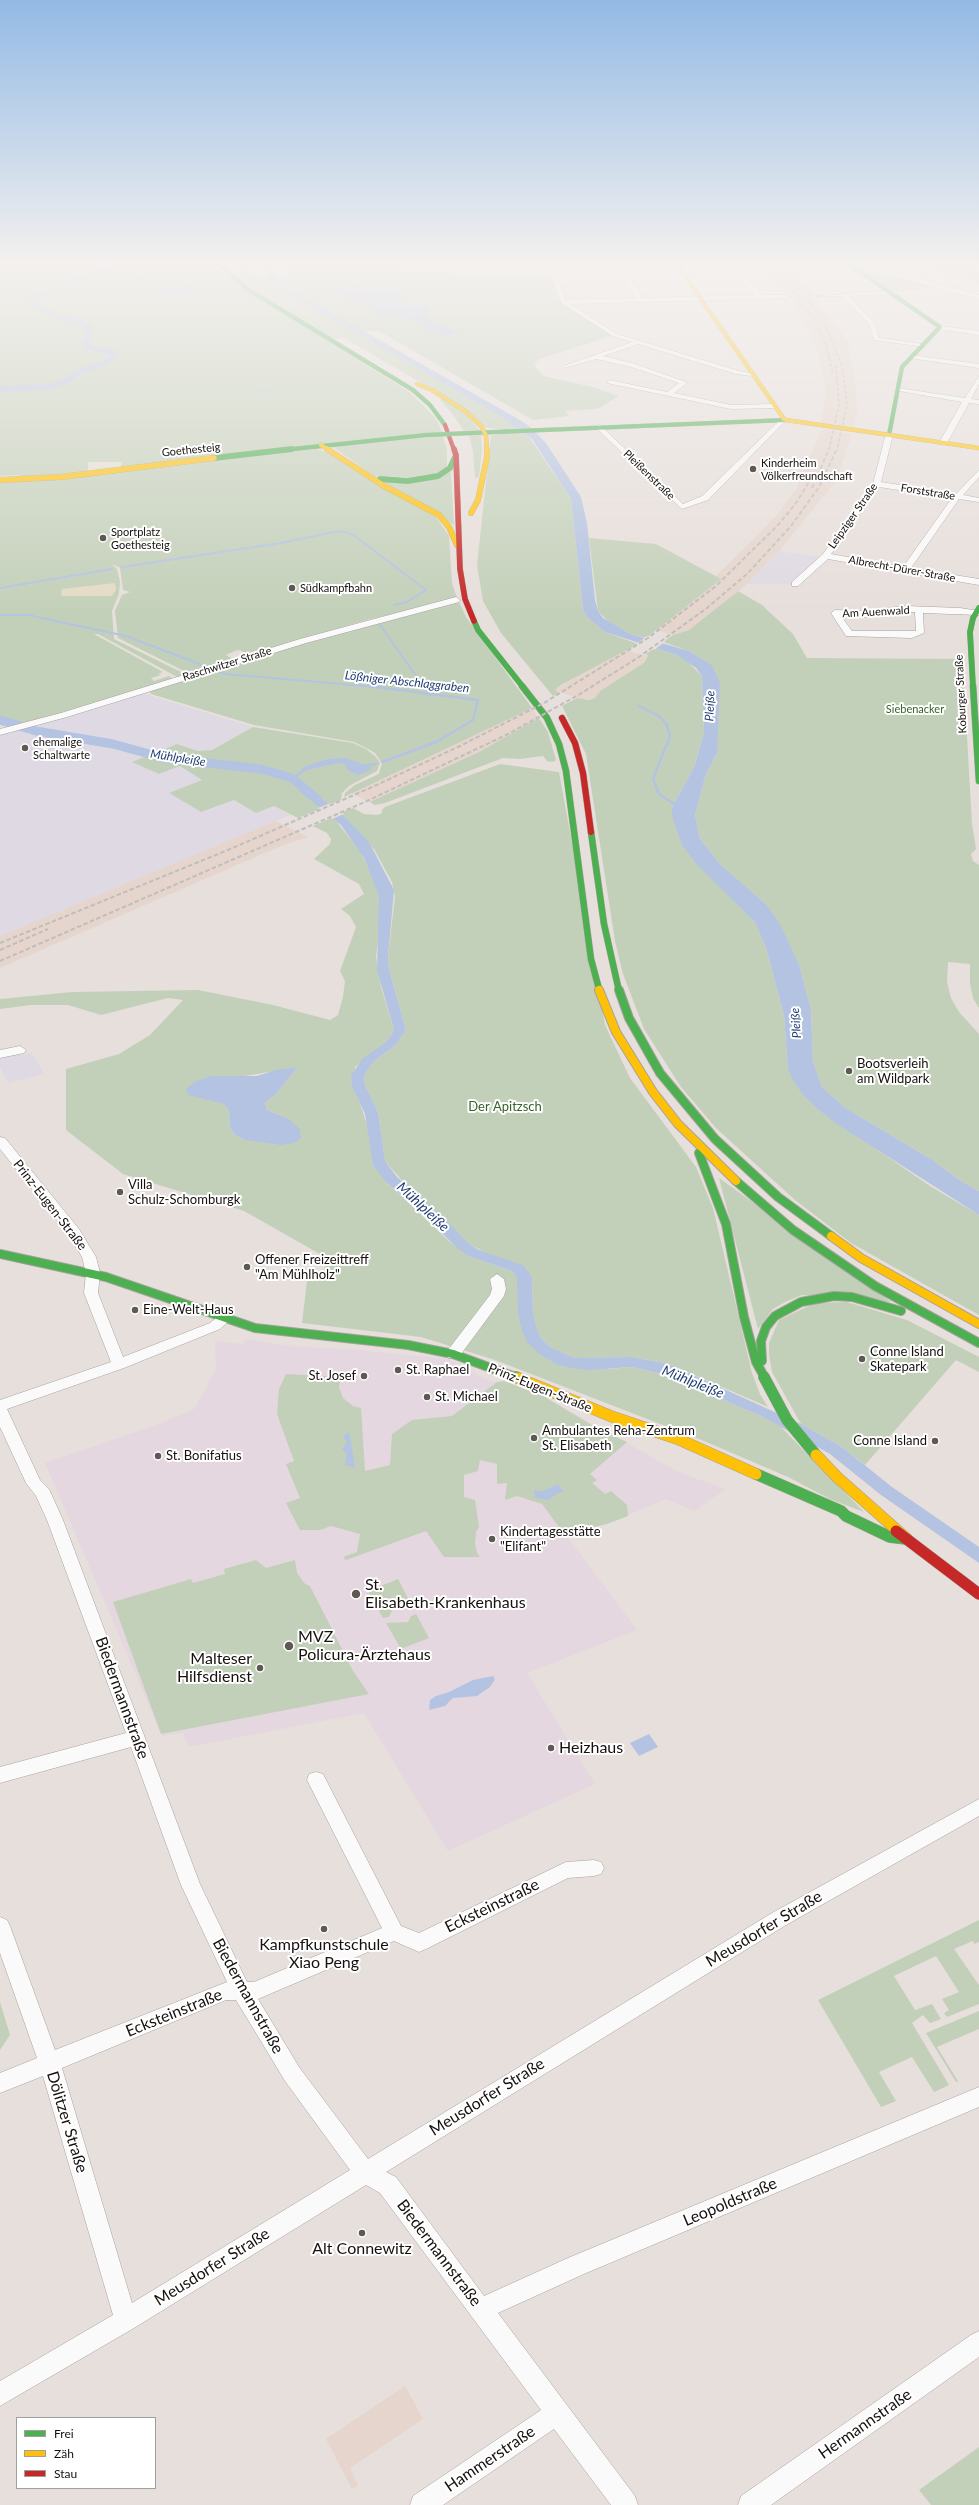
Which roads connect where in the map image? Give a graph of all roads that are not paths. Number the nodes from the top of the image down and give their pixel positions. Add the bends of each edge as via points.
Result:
1 (396, 380) edge
2 (675, 380) edge
3 (756, 380) edge
4 (899, 380) edge
5 (978, 380) edge
6 (412, 381) joint
7 (609, 382) dead end
8 (897, 390) junction
9 (668, 394) junction
10 (966, 400) junction
11 (979, 402) edge
12 (780, 412) junction
13 (598, 426) junction
14 (484, 432) junction
15 (889, 435) junction
16 (464, 441) dead end
17 (943, 443) junction
18 (321, 445) junction
19 (979, 448) edge
20 (456, 454) junction
21 (979, 472) edge
22 (370, 476) junction
23 (0, 480) edge
24 (877, 484) junction
25 (470, 491) dead end
26 (957, 497) junction
27 (979, 500) edge
28 (459, 547) junction
29 (826, 556) junction
30 (906, 569) junction
31 (979, 582) edge
32 (795, 584) dead end
33 (456, 600) dead end
34 (918, 610) junction
35 (977, 611) edge
36 (554, 707) dead end
37 (0, 732) edge
38 (979, 781) edge
39 (20, 1050) dead end
40 (0, 1054) edge
41 (0, 1141) edge
42 (694, 1141) junction
43 (0, 1254) edge
44 (93, 1273) junction
45 (497, 1279) dead end
46 (225, 1318) junction
47 (979, 1324) edge
48 (955, 1330) junction
49 (979, 1342) edge
50 (453, 1354) junction
51 (119, 1364) junction
52 (763, 1377) junction
53 (0, 1405) edge
54 (0, 1410) edge
55 (907, 1539) junction
56 (979, 1594) edge
57 (136, 1738) junction
58 (0, 1775) edge
59 (316, 1780) dead end
60 (979, 1808) edge
61 (594, 1868) dead end
62 (0, 1926) edge
63 (394, 1932) junction
64 (241, 1990) junction
65 (50, 2064) junction
66 (0, 2083) edge
67 (979, 2097) edge
68 (364, 2173) junction
69 (481, 2309) junction
70 (126, 2320) junction
71 (979, 2342) edge
72 (0, 2394) edge
73 (558, 2412) junction
74 (422, 2505) edge
75 (626, 2505) edge
76 (750, 2505) edge

1 - 20 main road via 424,400 446,427
2 - 9 street via 684,383
3 - 12 main road
4 - 8 main road
5 - 10 street
6 - 14 main road via 461,408
6 - 16 main road via 446,410
7 - 9 street
8 - 10 street
8 - 15 main road
9 - 12 street via 731,407
10 - 11 street
10 - 17 street
12 - 13 main road via 768,419
12 - 13 street, Pleißenstraße via 705,498 682,507
12 - 15 main road
13 - 14 main road, Goethesteig
14 - 18 main road, Goethesteig, bridge
14 - 25 main road via 487,456 478,500 471,517
15 - 17 main road
15 - 24 street, Leipziger Straße
17 - 19 main road
18 - 22 main road
18 - 23 main road, Goethesteig via 77,475
20 - 22 main road via 448,471 428,479 404,481
20 - 28 main road
21 - 26 street
22 - 28 main road via 439,515 449,527
24 - 26 street, Forststraße
24 - 29 street, Leipziger Straße
26 - 27 street, Forststraße
26 - 30 street
28 - 42 main road via 461,584 474,622 546,718 559,744 566,771 591,959 600,994 616,1032 639,1072 665,1108
29 - 30 street, Albrecht-Dürer-Straße
29 - 32 street, Leipziger Straße
30 - 31 street, Albrecht-Dürer-Straße
33 - 37 street, Raschwitzer Straße via 346,629
34 - 34 street, Am Auenwald via 866,614 835,613 849,634 912,635 920,633
34 - 35 street, Am Auenwald
35 - 38 main road, Koburger Straße via 970,632
36 - 47 main road via 574,743 583,773 604,924 615,980 629,1018 660,1073 715,1139 778,1197 861,1258
39 - 40 street
41 - 44 street, Prinz-Eugen-Straße via 74,1232 89,1257
42 - 48 main road via 754,1198 818,1248 875,1286
42 - 52 main road via 726,1224 744,1317 756,1362
43 - 44 main road, Prinz-Eugen-Straße
44 - 46 main road, Prinz-Eugen-Straße
44 - 51 street, Prinz-Eugen-Straße via 91,1293
45 - 50 street via 497,1296
46 - 50 main road, Prinz-Eugen-Straße via 255,1328 408,1345
46 - 51 street via 215,1326
48 - 49 main road
48 - 52 main road via 878,1303 852,1297 834,1296 807,1300 775,1316 766,1327 761,1341
50 - 55 main road, Prinz-Eugen-Straße via 613,1417 678,1439 841,1511 878,1521
51 - 53 street via 12,1403
52 - 55 main road via 778,1406 809,1448 837,1477
54 - 57 street, Biedermannstraße via 34,1483 43,1493 49,1507 88,1604
55 - 56 main road, Prinz-Eugen-Straße
57 - 58 street
57 - 64 street, Biedermannstraße via 191,1885
59 - 63 street
60 - 68 street, Meusdorfer Straße via 780,1919
61 - 63 street, Ecksteinstraße via 566,1870 418,1943
62 - 65 street, Dölitzer Straße
63 - 64 street, Ecksteinstraße via 255,1991
64 - 65 street, Ecksteinstraße via 226,1991
64 - 68 street, Biedermannstraße via 292,2074
65 - 66 street, Ecksteinstraße
65 - 70 street, Dölitzer Straße
67 - 69 street, Leopoldstraße via 576,2266
68 - 69 street, Biedermannstraße via 388,2184
68 - 70 street, Meusdorfer Straße
69 - 73 street, Biedermannstraße
70 - 72 street, Meusdorfer Straße
71 - 76 street, Hermannstraße
73 - 74 street, Hammerstraße
73 - 75 street, Biedermannstraße

